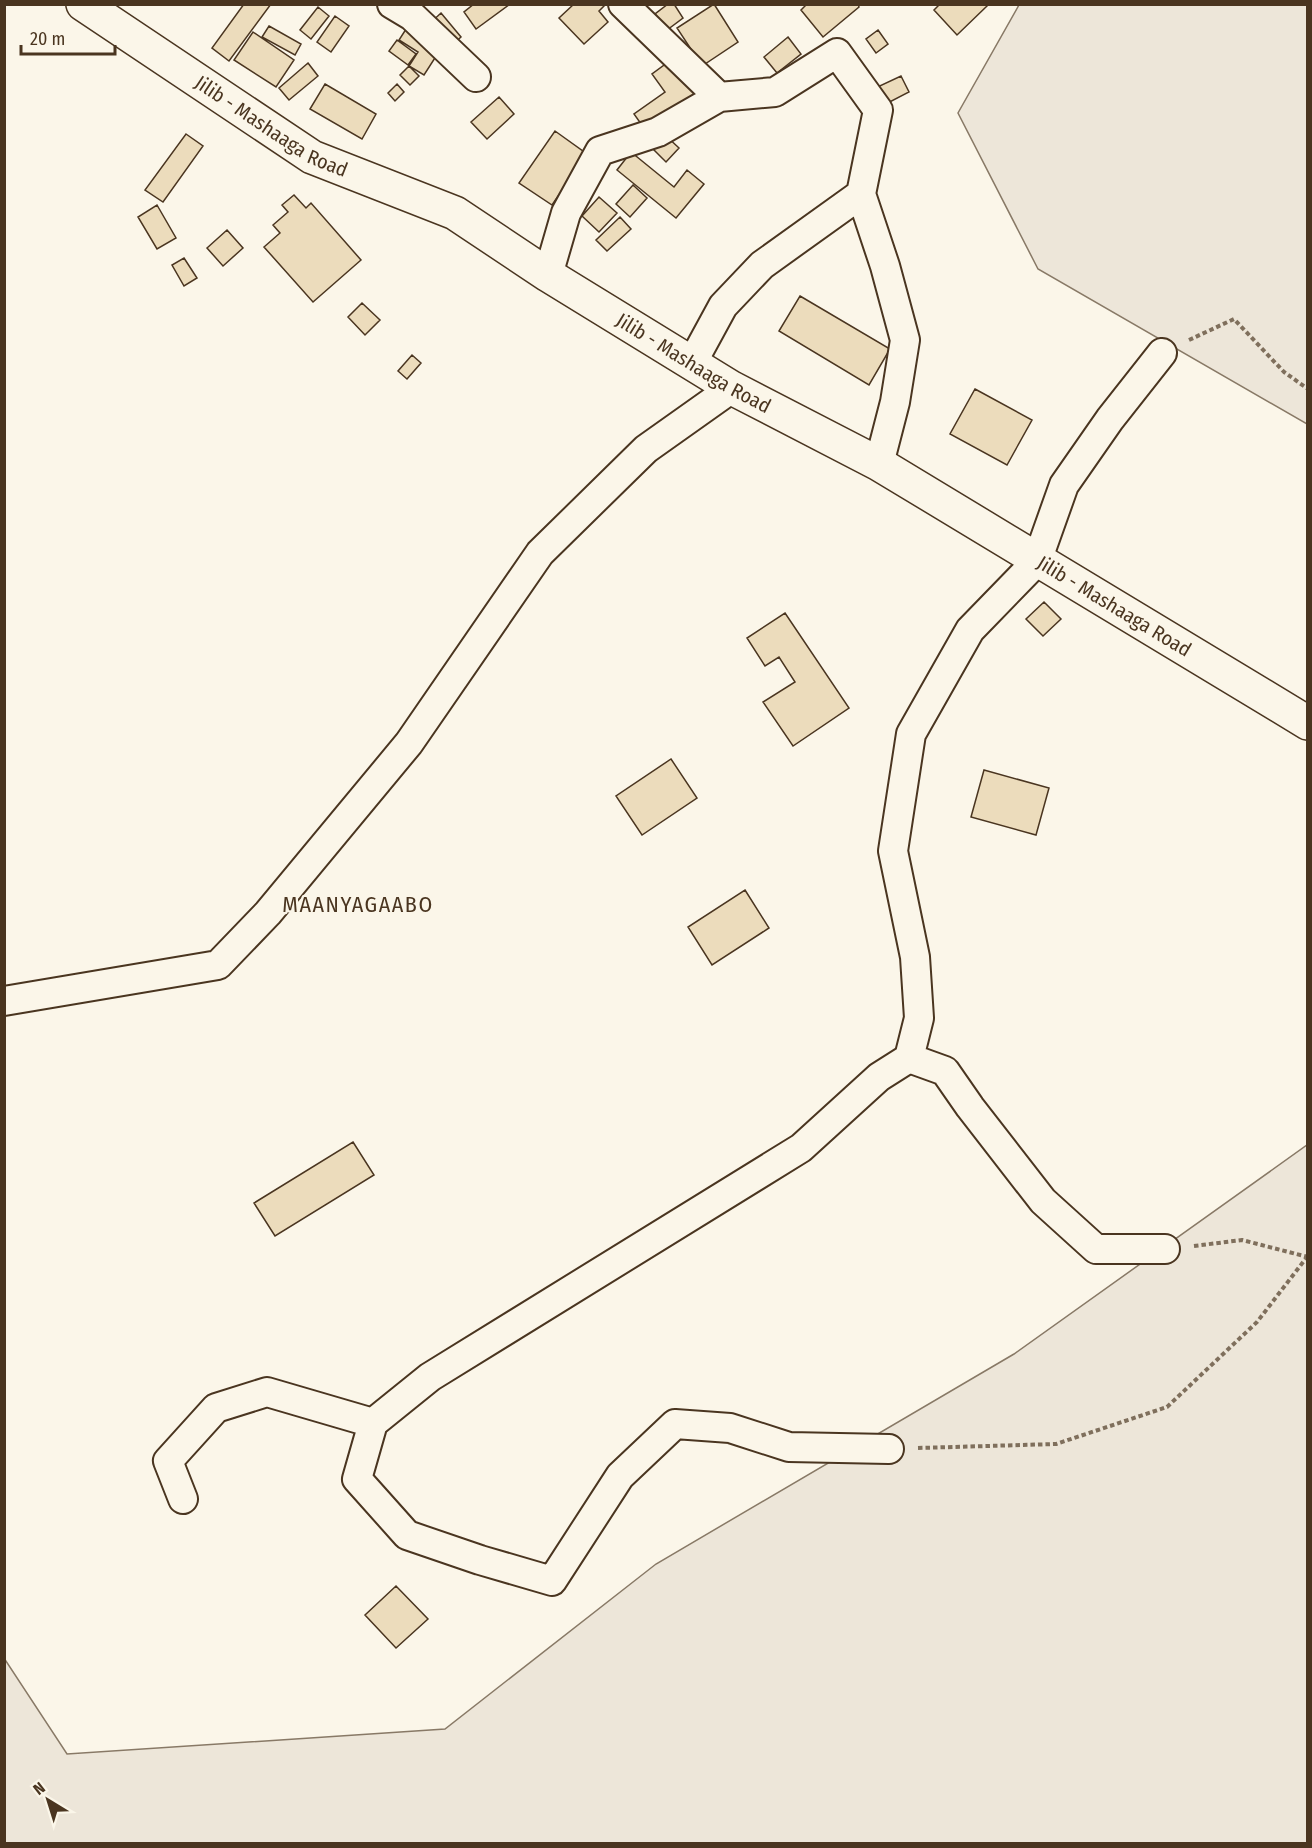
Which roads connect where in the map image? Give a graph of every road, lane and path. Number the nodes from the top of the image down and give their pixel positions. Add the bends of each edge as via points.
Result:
1 (83, 4) edge
2 (392, 4) edge
3 (623, 4) edge
4 (476, 77) dead end
5 (719, 97) junction
6 (861, 194) junction
7 (548, 275) junction
8 (1162, 353) joint
9 (692, 363) junction
10 (732, 388) junction
11 (1308, 389) edge
12 (879, 464) junction
13 (1037, 561) junction
14 (1308, 723) edge
15 (4, 1001) edge
16 (909, 1058) junction
17 (1165, 1249) joint
18 (1307, 1257) edge
19 (373, 1423) junction
20 (889, 1449) joint
21 (183, 1498) dead end

1 - 7 main road, Jilib - Mashaaga Road via 312,157 455,213
2 - 4 street via 412,16
3 - 5 street
5 - 6 street via 775,92 837,53 878,110
5 - 7 street via 658,132 600,150 566,213
6 - 9 street via 762,265 723,306
6 - 12 street via 905,340
7 - 9 main road, Jilib - Mashaaga Road
8 - 11 path via 1234,319 1284,372
8 - 13 street via 1064,485
9 - 10 main road, Jilib - Mashaaga Road
10 - 12 main road, Jilib - Mashaaga Road
10 - 15 street via 646,449 540,553 409,742 268,913 218,965
12 - 13 main road, Jilib - Mashaaga Road
13 - 14 main road, Jilib - Mashaaga Road
13 - 16 street via 970,630 910,734 893,851 915,957 919,1018
16 - 17 street via 945,1071 1043,1201 1096,1249
16 - 19 street via 879,1077 801,1148 430,1377
17 - 18 path via 1242,1240
18 - 20 path via 1257,1322 1167,1407 1056,1444
19 - 20 street via 357,1479 407,1534 552,1581 620,1476 675,1424 730,1428 789,1447
19 - 21 street via 267,1392 216,1408 168,1461

